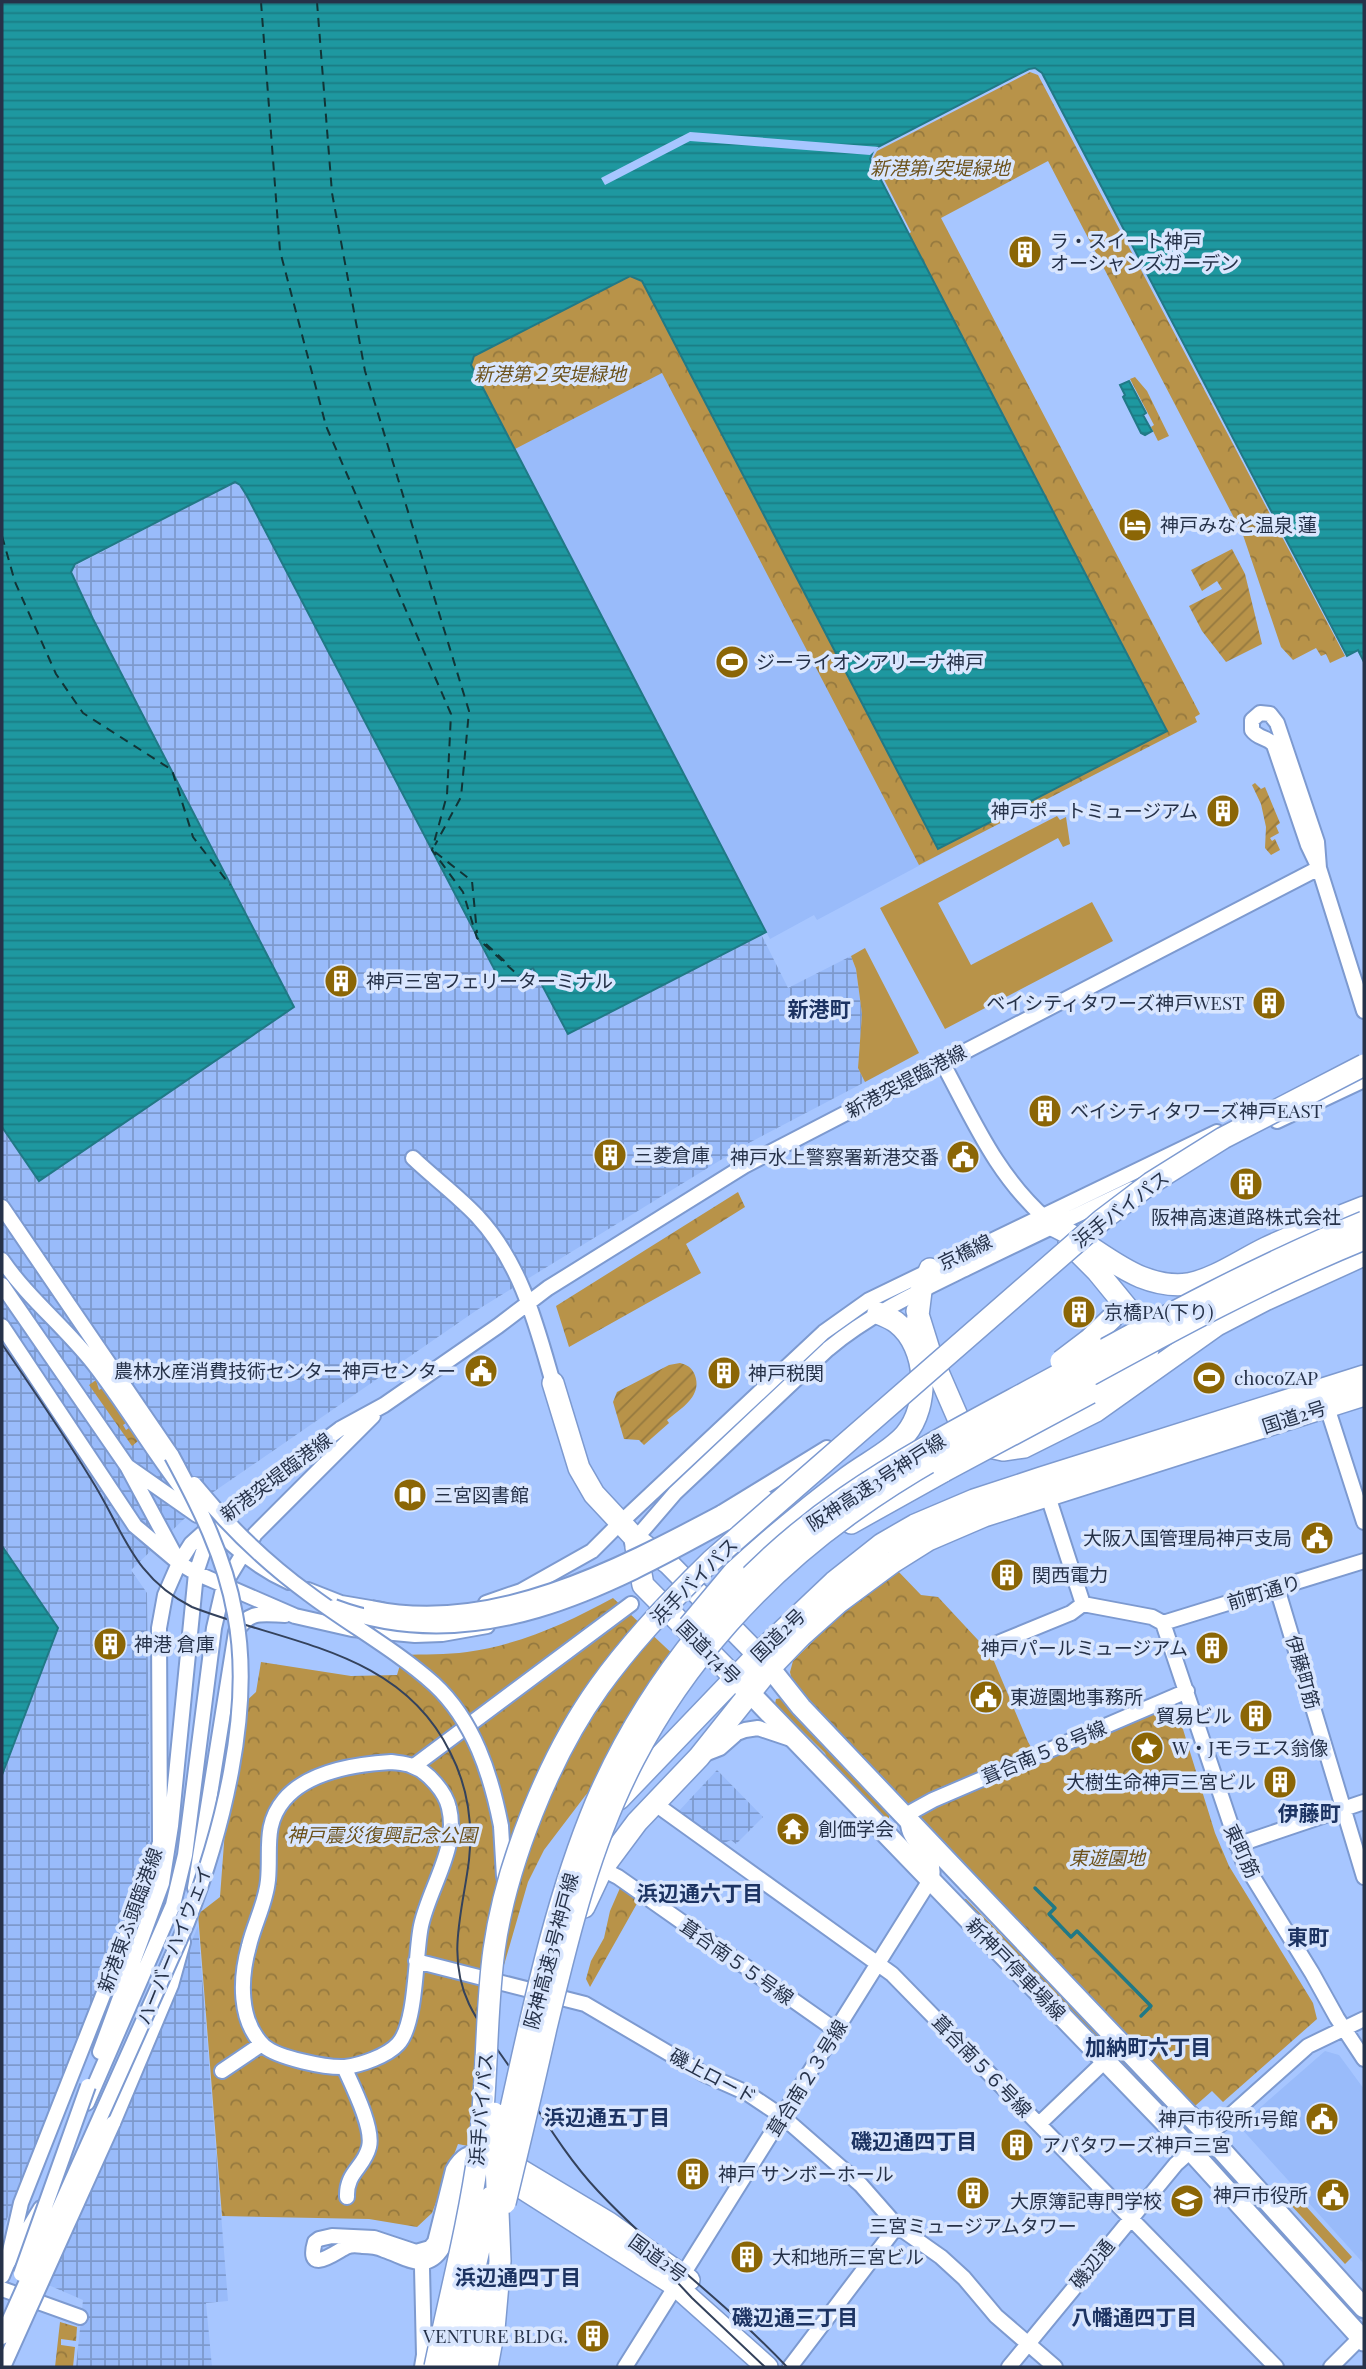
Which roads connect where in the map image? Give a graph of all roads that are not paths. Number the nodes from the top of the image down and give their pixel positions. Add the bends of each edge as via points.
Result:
1 (1319, 868) junction
2 (1364, 1011) edge
3 (942, 1062) junction
4 (1364, 1063) edge
5 (1364, 1070) edge
6 (1364, 1080) edge
7 (413, 1158) dead end
8 (2, 1207) edge
9 (1364, 1207) edge
10 (2, 1220) edge
11 (1048, 1221) junction
12 (1364, 1222) edge
13 (1364, 1239) edge
14 (1364, 1255) edge
15 (2, 1260) edge
16 (930, 1269) junction
17 (2, 1285) edge
18 (919, 1301) junction
19 (529, 1303) junction
20 (878, 1313) junction
21 (1112, 1318) dead end
22 (898, 1324) junction
23 (2, 1326) edge
24 (916, 1339) junction
25 (925, 1358) junction
26 (1364, 1376) edge
27 (553, 1383) joint
28 (1364, 1395) edge
29 (896, 1398) junction
30 (1093, 1402) junction
31 (384, 1405) junction
32 (1327, 1407) junction
33 (951, 1433) junction
34 (860, 1435) junction
35 (169, 1458) junction
36 (127, 1466) junction
37 (1048, 1496) junction
38 (1364, 1522) edge
39 (212, 1525) junction
40 (627, 1531) junction
41 (242, 1554) junction
42 (1364, 1561) edge
43 (179, 1563) junction
44 (273, 1566) junction
45 (196, 1573) junction
46 (224, 1584) junction
47 (285, 1584) junction
48 (1278, 1588) junction
49 (753, 1597) junction
50 (631, 1604) dead end
51 (1083, 1604) junction
52 (295, 1616) junction
53 (1163, 1623) junction
54 (988, 1647) dead end
55 (764, 1661) junction
56 (743, 1686) junction
57 (1186, 1691) junction
58 (649, 1702) junction
59 (796, 1740) junction
60 (699, 1757) junction
61 (414, 1766) junction
62 (1364, 1802) edge
63 (654, 1803) junction
64 (1343, 1809) junction
65 (906, 1818) junction
66 (1237, 1845) junction
67 (602, 1869) junction
68 (927, 1877) junction
69 (1364, 1877) edge
70 (498, 1950) junction
71 (416, 1961) junction
72 (878, 1963) junction
73 (534, 1990) junction
74 (561, 1997) junction
75 (1364, 2019) edge
76 (1343, 2028) junction
77 (837, 2031) junction
78 (262, 2044) junction
79 (1364, 2059) edge
80 (1105, 2061) junction
81 (344, 2067) junction
82 (222, 2071) dead end
83 (783, 2117) junction
84 (1039, 2124) junction
85 (1208, 2135) junction
86 (1191, 2151) junction
87 (495, 2162) junction
88 (517, 2176) junction
89 (347, 2197) dead end
90 (1130, 2217) junction
91 (897, 2226) junction
92 (425, 2255) junction
93 (4, 2270) edge
94 (680, 2280) junction
95 (9, 2289) edge
96 (1364, 2308) edge
97 (80, 2317) dead end
98 (2, 2320) edge
99 (2, 2337) edge
100 (1363, 2338) edge
101 (1027, 2345) junction
102 (3, 2367) edge
103 (422, 2367) edge
104 (435, 2367) edge
105 (450, 2367) edge
106 (469, 2367) edge
107 (488, 2367) edge
108 (625, 2367) edge
109 (767, 2367) edge
110 (783, 2367) edge
111 (790, 2367) edge
112 (1009, 2367) edge
113 (1055, 2367) edge
114 (1276, 2367) edge
115 (1331, 2367) edge

1 - 1 street via 1275,745 1252,730 1252,720 1260,713 1270,714 1277,723 1317,842
1 - 2 street
1 - 3 street, 新港突堤臨港線
3 - 11 street via 999,1167
3 - 19 street, 新港突堤臨港線 via 737,1170
4 - 11 street, 京橋線
4 - 29 highway, 浜手バイパス, bridge via 1223,1138 1151,1183 1092,1228
5 - 34 highway, 浜手バイパス, bridge via 1227,1140 1154,1187 1054,1266
6 - 11 street, 京橋線
7 - 19 street via 480,1218 516,1273
8 - 35 street
9 - 11 highway via 1298,1233 1203,1280 1179,1285 1143,1278
10 - 35 street
11 - 16 street, 京橋線
11 - 18 street, 京橋線
11 - 30 highway via 1106,1282 1149,1338 1142,1361
12 - 33 highway, 阪神高速3号神戸線, bridge via 1208,1294
13 - 49 highway, 阪神高速3号神戸線, bridge via 1204,1314 958,1447 843,1518
14 - 30 highway via 1217,1325
15 - 39 street via 69,1333 170,1476
16 - 18 highway
16 - 40 street, 京橋線 via 869,1300 824,1332
17 - 36 street
18 - 20 street, 京橋線
18 - 24 highway
18 - 25 highway
19 - 27 street
19 - 31 street, 新港突堤臨港線
20 - 22 highway
20 - 40 street, 京橋線 via 828,1349 675,1493
21 - 33 highway, bridge via 1058,1363
22 - 24 highway
22 - 25 highway
23 - 43 street via 135,1526
24 - 25 highway
25 - 30 highway via 967,1434 985,1446 1003,1450 1024,1447
25 - 58 highway, bridge via 923,1398 904,1436 784,1526 734,1572 686,1631
26 - 55 highway, 国道2号 via 1030,1481 915,1525 834,1582
27 - 40 highway, 国道174号 via 582,1475
28 - 32 highway, 国道2号
29 - 44 street, bridge via 814,1458 721,1513 645,1552 503,1604 453,1613 385,1611 310,1587
29 - 70 highway, 浜手バイパス, bridge via 703,1569 598,1688 541,1791 510,1879
30 - 49 highway, bridge via 859,1518
31 - 39 street, 新港突堤臨港線 via 341,1429
31 - 41 street, 新港突堤臨港線 via 255,1534
32 - 37 highway, 国道2号
32 - 38 street
33 - 58 highway, 阪神高速3号神戸線, bridge via 853,1492 795,1536 715,1615
34 - 47 street, bridge via 758,1503 667,1555 579,1597 528,1614 481,1624 402,1623 346,1611
34 - 70 highway, 浜手バイパス, bridge via 674,1604 602,1692 546,1793
35 - 44 street, bridge
35 - 47 street, bridge via 225,1531
35 - 95 street, ハーバーハイウェイ, bridge via 204,1536 228,1617 234,1694 216,1806 194,1885
35 - 99 street, ハーバーハイウェイ, bridge via 212,1537 236,1616 241,1694 223,1807 187,1923
36 - 39 street
36 - 43 street
37 - 51 street
37 - 55 highway, 国道2号 via 928,1539 868,1579
39 - 41 street
39 - 43 street, 新港突堤臨港線
39 - 45 street
40 - 41 street via 521,1591 480,1604 437,1610 370,1609 341,1603 266,1571
40 - 52 street via 618,1571 604,1582 547,1606 469,1630 385,1633
40 - 55 highway, 国道174号 via 669,1564
40 - 56 highway, 国道174号 via 643,1585
41 - 46 street, 新港突堤臨港線
42 - 48 street, 前町通り
43 - 45 street
43 - 93 street, 新港東ふ頭臨港線 via 165,1595 159,1628 160,1842 21,2203
44 - 70 street, bridge via 436,1686 476,1742 501,1826 504,1891
45 - 46 street
45 - 95 street, bridge via 167,1860 156,1905
46 - 52 street
46 - 93 street, 新港東ふ頭臨港線 via 214,1628 185,1855 173,1905 46,2200
47 - 70 street, bridge via 432,1692 470,1746 491,1807
48 - 53 street, 前町通り
48 - 64 street, 伊藤町筋
49 - 106 highway, 阪神高速3号神戸線, bridge via 704,1652 662,1710 635,1757 595,1848 563,1955
50 - 61 street
51 - 53 street
51 - 54 street via 1071,1614
52 - 102 street, bridge via 253,1615 236,1632 190,1911 171,1984
53 - 57 street, 東町筋
55 - 56 highway, 国道2号
55 - 65 main road, 新神戸停車場線
56 - 59 main road, 新神戸停車場線
56 - 60 highway, 国道2号
56 - 73 highway, 国道2号 via 631,1784 604,1817 569,1880
57 - 65 street, 葺合南５８号線 via 933,1800
57 - 66 street, 東町筋
58 - 105 highway, 阪神高速3号神戸線, bridge via 597,1801 571,1870
59 - 60 street via 758,1728 745,1730
59 - 68 main road, 新神戸停車場線
60 - 63 highway, 国道2号
61 - 71 street via 442,1793 452,1821 448,1849 421,1926
61 - 78 street via 366,1763 308,1781 285,1798 271,1819 268,1881 249,1945 243,1996 249,2026
62 - 64 street
63 - 67 highway, 国道2号
63 - 72 street, 葺合南５６号線
64 - 66 street
64 - 69 street, 伊藤町筋
65 - 68 main road via 899,1827 899,1838
65 - 85 main road, 新神戸停車場線
66 - 76 street, 東町筋
67 - 74 highway, 国道2号 via 578,1921
67 - 77 street, 葺合南５５号線
68 - 72 street, 葺合南２３号線
68 - 80 main road, 新神戸停車場線
70 - 104 highway, 浜手バイパス, bridge via 480,2149
70 - 107 highway, 浜手バイパス, bridge via 494,2129 500,2261
71 - 73 street, 磯上ロード
71 - 81 street via 408,2028 398,2044
72 - 77 street, 葺合南２３号線
72 - 84 street, 葺合南５６号線
73 - 74 street, 磯上ロード
73 - 87 highway, 国道2号
74 - 83 street, 磯上ロード via 584,2004
74 - 88 highway, 国道2号
75 - 76 street, 磯辺通
76 - 79 street, 東町筋
76 - 85 street, 磯辺通 via 1308,2046
77 - 83 street, 葺合南２３号線
78 - 81 street via 292,2059
78 - 82 street
80 - 84 street
80 - 86 main road, 新神戸停車場線
81 - 89 street via 365,2117 369,2146 346,2185
83 - 91 street, 磯上ロード via 861,2185
83 - 94 street, 葺合南２３号線
84 - 90 street, 葺合南５６号線
85 - 86 street, 磯辺通
85 - 96 main road, 新神戸停車場線
86 - 90 street, 磯辺通
86 - 100 main road, 新神戸停車場線
87 - 88 highway, 国道2号
87 - 92 street via 460,2175 443,2247 439,2254
87 - 105 main road
88 - 94 highway, 国道2号
88 - 106 main road
90 - 101 street, 磯辺通
90 - 114 street, 葺合南５６号線
91 - 101 street, 磯上ロード via 949,2264
91 - 111 street
92 - 92 street via 414,2262 359,2245 321,2260 313,2247 319,2239 332,2236 374,2238
92 - 103 street
94 - 108 street, 葺合南２３号線
94 - 109 highway, 国道2号
94 - 110 highway, 国道2号
95 - 97 street
95 - 98 street, ハーバーハイウェイ
100 - 115 street
101 - 112 street, 磯辺通
101 - 113 street, 磯上ロード

